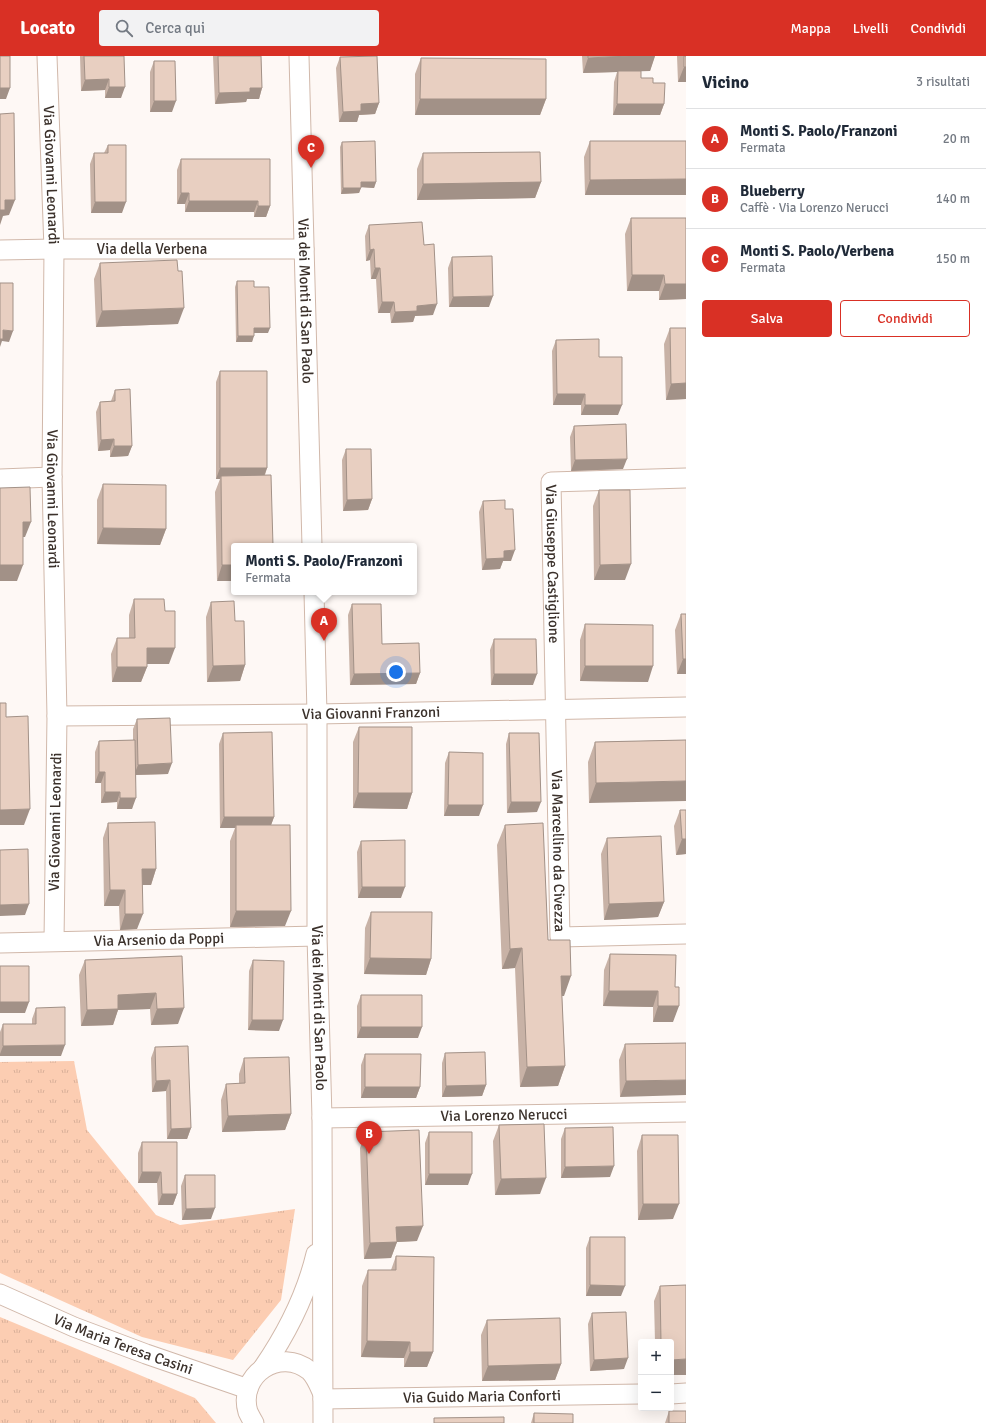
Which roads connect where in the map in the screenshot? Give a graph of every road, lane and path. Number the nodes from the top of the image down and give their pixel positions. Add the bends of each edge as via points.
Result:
1 (47, 56) edge
2 (299, 56) edge
3 (54, 249) junction
4 (304, 249) junction
5 (0, 250) edge
6 (52, 477) junction
7 (686, 478) edge
8 (0, 479) edge
9 (312, 543) edge
10 (314, 595) edge
11 (686, 707) edge
12 (556, 710) junction
13 (317, 714) junction
14 (57, 716) junction
15 (686, 934) edge
16 (317, 936) junction
17 (54, 941) junction
18 (0, 943) edge
19 (686, 1112) edge
20 (322, 1118) junction
21 (322, 1229) junction
22 (0, 1294) edge
23 (263, 1368) junction
24 (248, 1389) junction
25 (686, 1393) edge
26 (638, 1394) edge
27 (674, 1394) edge
28 (323, 1405) edge
29 (254, 1423) edge
30 (314, 1423) edge

1 - 3 street, Via Giovanni Leonardi
2 - 4 street, Via dei Monti di San Paolo
3 - 4 street, Via della Verbena
3 - 5 street, Via della Verbena
3 - 6 street, Via Giovanni Leonardi
4 - 9 street, Via dei Monti di San Paolo
6 - 8 street
6 - 14 street, Via Giovanni Leonardi
7 - 12 street, Via Giuseppe Castiglione via 551,482
10 - 13 street, Via dei Monti di San Paolo
11 - 12 street, Via Giovanni Franzoni
12 - 13 street, Via Giovanni Franzoni
12 - 15 street, Via Marcellino da Civezza via 560,937
13 - 14 street, Via Giovanni Franzoni
13 - 16 street, Via dei Monti di San Paolo
14 - 17 street, Via Giovanni Leonardi
16 - 17 street, Via Arsenio da Poppi
16 - 20 street, Via dei Monti di San Paolo
17 - 18 street, Via Arsenio da Poppi
19 - 20 street, Via Lorenzo Nerucci
20 - 21 street, Via dei Monti di San Paolo
21 - 23 street via 311,1273 298,1308
21 - 28 street, Via dei Monti di San Paolo
22 - 24 street, Via Maria Teresa Casini via 74,1327
23 - 24 street via 254,1377
23 - 28 street via 274,1363 287,1362 299,1365 310,1372 318,1382
24 - 29 street via 246,1401
25 - 27 street
26 - 28 street, Via Guido Maria Conforti
28 - 30 street

